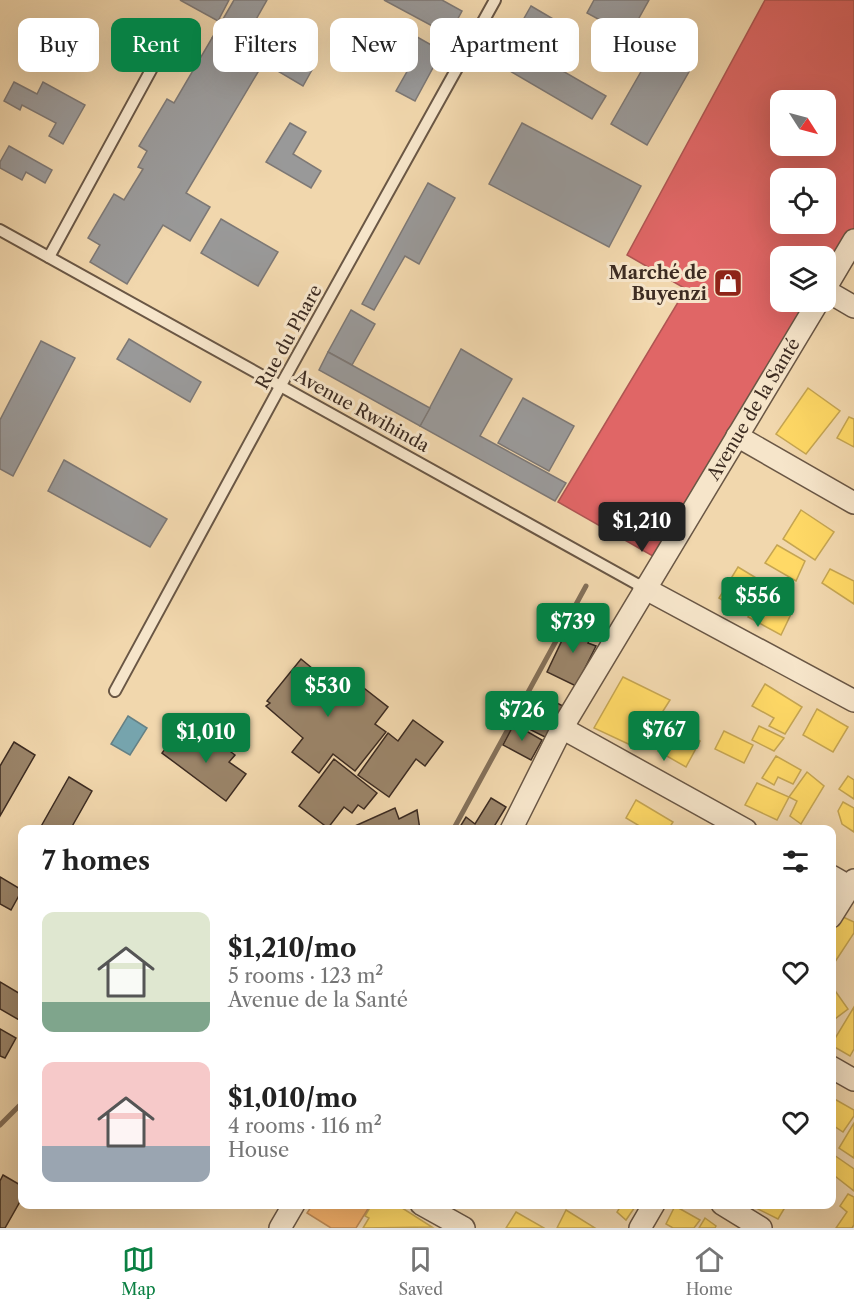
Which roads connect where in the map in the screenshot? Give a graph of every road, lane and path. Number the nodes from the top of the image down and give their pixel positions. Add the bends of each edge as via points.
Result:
1 (495, 0) edge
2 (150, 72) edge
3 (0, 230) edge
4 (854, 240) edge
5 (49, 257) junction
6 (836, 271) edge
7 (836, 296) edge
8 (854, 307) edge
9 (812, 312) edge
10 (281, 385) junction
11 (737, 436) junction
12 (854, 503) edge
13 (644, 588) junction
14 (115, 691) dead end
15 (854, 702) edge
16 (562, 728) junction
17 (513, 825) edge
18 (737, 825) edge
19 (836, 878) edge
20 (853, 885) edge
21 (836, 910) edge
22 (836, 1070) edge
23 (854, 1080) edge
24 (291, 1209) edge
25 (430, 1209) edge
26 (651, 1209) edge
27 (730, 1209) edge
28 (280, 1228) edge
29 (464, 1228) edge
30 (640, 1228) edge
31 (761, 1228) edge

1 - 10 lane, Rue du Phare
2 - 5 lane
3 - 5 lane, Avenue Rwihinda
4 - 6 street
5 - 10 lane, Avenue Rwihinda
7 - 8 street
9 - 11 street, Avenue de la Santé
10 - 13 lane, Avenue Rwihinda
10 - 14 lane, Rue du Phare
11 - 12 street
11 - 13 street, Avenue de la Santé
13 - 15 street
13 - 16 street, Avenue de la Santé
16 - 17 street, Avenue de la Santé
16 - 18 street
19 - 20 street
20 - 21 street
22 - 23 street
24 - 28 street
25 - 29 street
26 - 30 street
27 - 31 street

